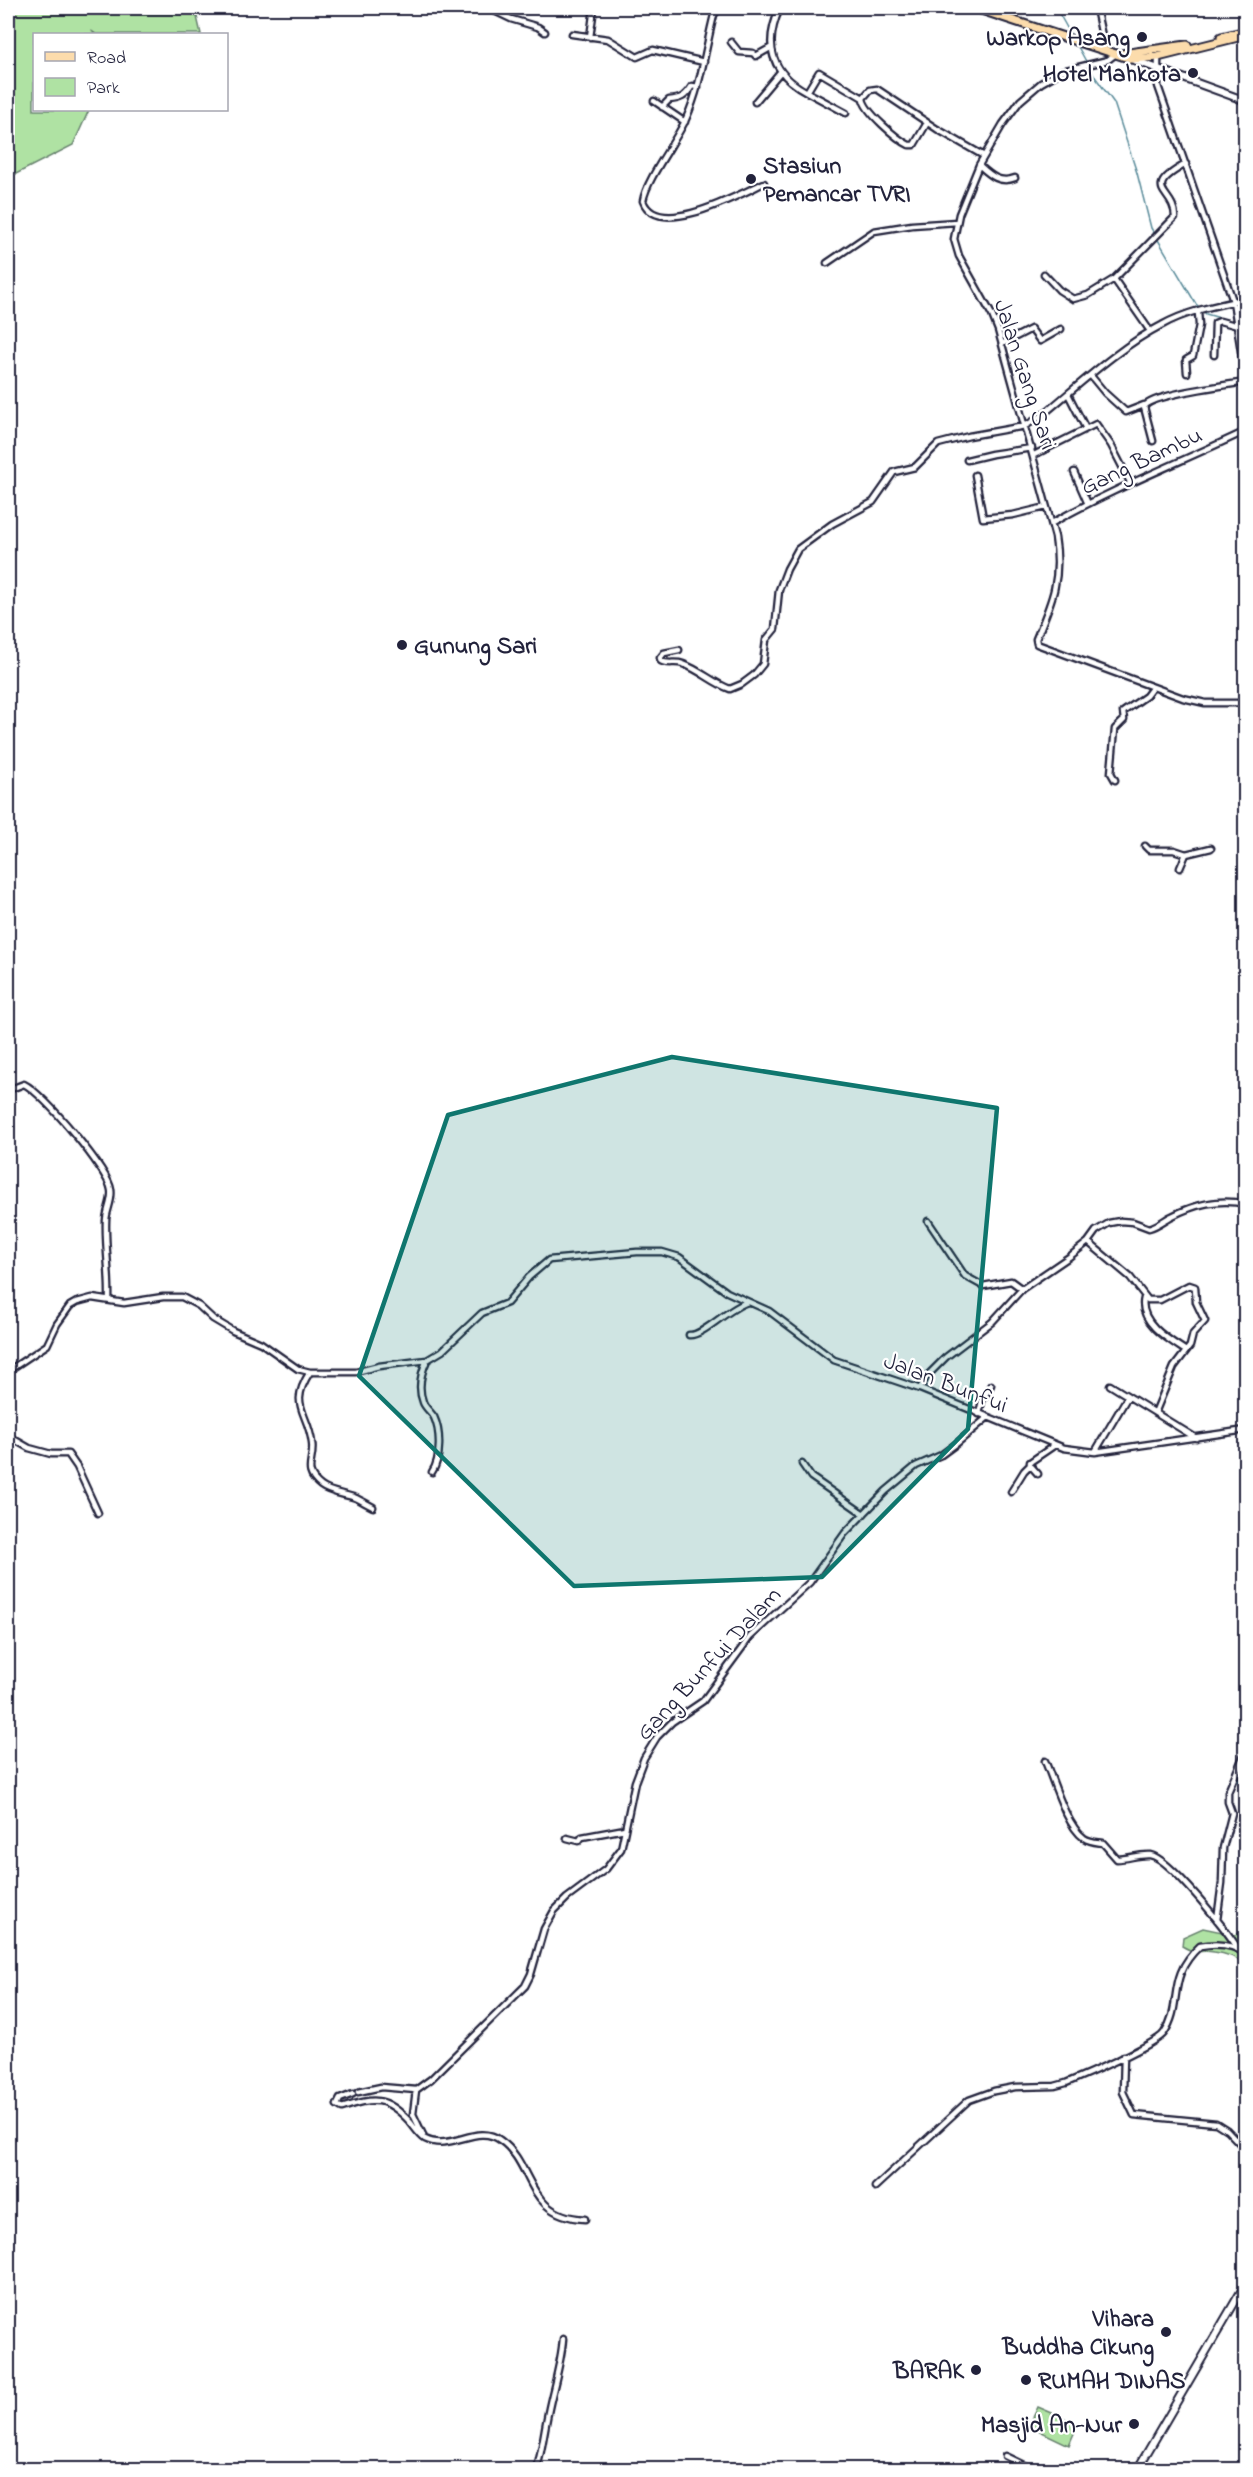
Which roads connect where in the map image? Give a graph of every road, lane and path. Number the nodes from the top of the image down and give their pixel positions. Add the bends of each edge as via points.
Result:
1 (488, 8) edge
2 (594, 8) edge
3 (719, 8) edge
4 (780, 8) edge
5 (975, 8) edge
6 (1096, 8) edge
7 (1245, 31) edge
8 (545, 32) dead end
9 (572, 34) dead end
10 (1245, 35) edge
11 (590, 37) junction
12 (731, 42) dead end
13 (1194, 46) junction
14 (772, 47) junction
15 (1105, 50) junction
16 (1124, 55) junction
17 (1158, 57) junction
18 (704, 62) junction
19 (1157, 70) junction
20 (781, 71) junction
21 (698, 87) junction
22 (807, 92) junction
23 (863, 98) junction
24 (654, 101) dead end
25 (1245, 101) edge
26 (755, 102) dead end
27 (662, 107) junction
28 (846, 113) dead end
29 (685, 122) junction
30 (927, 123) junction
31 (984, 156) junction
32 (1186, 164) junction
33 (979, 165) junction
34 (1015, 178) dead end
35 (764, 183) dead end
36 (957, 222) junction
37 (827, 262) dead end
38 (1044, 274) dead end
39 (1114, 279) junction
40 (1245, 298) edge
41 (1233, 301) junction
42 (1199, 311) junction
43 (1237, 324) junction
44 (1061, 329) dead end
45 (1150, 331) junction
46 (1002, 344) junction
47 (1214, 355) dead end
48 (1187, 373) dead end
49 (1091, 376) junction
50 (1245, 382) edge
51 (1068, 394) junction
52 (1144, 405) junction
53 (1025, 426) junction
54 (1086, 429) junction
55 (1245, 431) edge
56 (1153, 441) dead end
57 (1032, 448) junction
58 (1034, 455) junction
59 (967, 460) dead end
60 (1074, 472) dead end
61 (975, 475) dead end
62 (1130, 482) junction
63 (1088, 504) junction
64 (1046, 507) junction
65 (1052, 523) junction
66 (679, 650) dead end
67 (1152, 688) junction
68 (1245, 703) edge
69 (1115, 780) dead end
70 (1144, 846) dead end
71 (1211, 848) dead end
72 (1186, 854) junction
73 (1180, 868) dead end
74 (8, 1090) edge
75 (1245, 1204) edge
76 (928, 1221) dead end
77 (1088, 1242) junction
78 (1022, 1289) junction
79 (1144, 1298) junction
80 (109, 1299) junction
81 (749, 1302) junction
82 (688, 1335) dead end
83 (1186, 1351) junction
84 (427, 1360) junction
85 (8, 1371) edge
86 (310, 1372) junction
87 (991, 1385) dead end
88 (1110, 1385) dead end
89 (920, 1389) junction
90 (1128, 1396) junction
91 (1155, 1413) junction
92 (979, 1414) junction
93 (988, 1417) junction
94 (1245, 1430) edge
95 (8, 1436) edge
96 (1196, 1438) junction
97 (1055, 1445) junction
98 (1095, 1452) junction
99 (802, 1464) dead end
100 (1030, 1465) junction
101 (432, 1472) dead end
102 (1038, 1474) dead end
103 (1011, 1492) dead end
104 (373, 1507) dead end
105 (98, 1513) dead end
106 (864, 1514) junction
107 (1245, 1750) edge
108 (1045, 1761) dead end
109 (625, 1829) junction
110 (567, 1838) dead end
111 (1217, 1920) junction
112 (1239, 1950) junction
113 (1245, 1954) edge
114 (1124, 2056) junction
115 (417, 2090) junction
116 (424, 2139) junction
117 (1245, 2150) edge
118 (875, 2187) dead end
119 (585, 2219) dead end
120 (1245, 2283) edge
121 (563, 2339) dead end
122 (1005, 2456) dead end
123 (539, 2469) edge
124 (1034, 2469) edge
125 (1137, 2469) edge

1 - 8 street
2 - 11 street
3 - 18 street
4 - 14 street
5 - 15 main road
6 - 15 street
7 - 13 main road
9 - 11 street
10 - 13 main road
11 - 18 street via 614,42 637,57 653,50
12 - 14 street via 739,52 756,56
13 - 16 main road
13 - 17 main road
14 - 20 street via 772,57
15 - 16 main road
16 - 17 main road
16 - 19 street
16 - 31 street, Jalan Gang Sari via 1050,77 1028,93
17 - 19 street
18 - 21 street
19 - 25 street
19 - 32 street via 1158,86
20 - 22 street via 791,84
20 - 26 street
21 - 27 street via 692,86 685,96 669,100
21 - 29 street
22 - 23 street via 819,72
22 - 28 street
23 - 30 street via 877,89
23 - 30 street via 865,106 909,145 914,145
24 - 27 street
27 - 29 street
29 - 35 street via 647,188 643,201 648,211 666,215 698,212
30 - 31 street
31 - 33 street, Jalan Gang Sari
32 - 39 street via 1172,172 1162,185 1175,217
32 - 41 street
33 - 34 street via 1005,182
33 - 36 street, Jalan Gang Sari
36 - 37 street via 874,231
36 - 46 street, Jalan Gang Sari via 956,250 992,315
38 - 39 street via 1073,299
39 - 45 street
40 - 41 street
41 - 42 street
41 - 43 street
42 - 45 street
42 - 48 street via 1193,356 1186,360
43 - 47 street via 1215,323
43 - 50 street
44 - 46 street via 1040,341 1031,329
45 - 49 street
46 - 53 street, Jalan Gang Sari
49 - 51 street
49 - 52 street via 1126,412
50 - 52 street via 1154,399
51 - 53 street
51 - 54 street
52 - 56 street
53 - 57 street, Jalan Gang Sari
53 - 66 street via 935,445 915,467 888,477 873,502 832,524 798,549 779,590 775,629 766,640 763,664 742,684 730,689 686,665 660,661 664,653
54 - 58 street
54 - 62 street via 1095,424
55 - 62 street, Gang Bambu
57 - 58 street, Jalan Gang Sari
57 - 59 street
58 - 64 street, Jalan Gang Sari
60 - 63 street
61 - 64 street via 983,518
62 - 63 street, Gang Bambu
63 - 65 street, Gang Bambu
64 - 65 street, Jalan Gang Sari
65 - 67 street, Jalan Gang Sari via 1058,567 1054,596 1036,641
67 - 68 street via 1197,702
67 - 69 street via 1123,712 1124,720 1115,729 1111,773
70 - 72 street
71 - 72 street
72 - 73 street
74 - 80 street via 24,1084 44,1099 100,1165 112,1189 105,1218
75 - 77 street via 1210,1202 1149,1228 1130,1222 1109,1223
76 - 78 street via 965,1276 983,1286 1011,1281
77 - 78 street
77 - 79 street via 1130,1277
78 - 89 street via 992,1322 946,1357
79 - 83 street via 1143,1308 1156,1330
79 - 83 street via 1160,1300 1189,1285 1195,1286 1196,1304 1204,1321
80 - 85 street via 75,1302 57,1324 47,1345
80 - 86 street via 124,1303 162,1297 191,1300 232,1331
81 - 82 street via 728,1311 698,1334
81 - 84 street, Jalan Bunfui via 711,1282 679,1257 662,1252 549,1260 507,1303 482,1313
81 - 89 street, Jalan Bunfui via 785,1322 834,1360
83 - 91 street via 1174,1367
84 - 86 street via 356,1372
84 - 101 street via 421,1387 423,1402 436,1423 439,1454
86 - 104 street via 302,1384 300,1406 312,1443 311,1475 322,1487
87 - 92 street
88 - 90 street
89 - 92 street, Jalan Bunfui
90 - 91 street
90 - 98 street
91 - 96 street
92 - 93 street, Jalan Bunfui
93 - 97 street, Jalan Bunfui
93 - 106 street, Gang Bunfui Dalam via 941,1455 911,1469
94 - 96 street, Jalan Bunfui
95 - 105 street via 29,1448 68,1455
96 - 98 street, Jalan Bunfui
97 - 98 street, Jalan Bunfui
97 - 100 street
99 - 106 street via 811,1477
100 - 102 street
100 - 103 street
106 - 109 street, Gang Bunfui Dalam via 810,1581 750,1637 703,1701 657,1737 635,1782
107 - 111 street via 1228,1792 1232,1813 1223,1848
108 - 111 street via 1079,1833 1092,1842 1103,1843 1117,1859 1147,1855 1160,1860
109 - 110 street via 582,1837 579,1841
109 - 115 street, Gang Bunfui Dalam via 617,1858 554,1911 525,1986
111 - 112 street
112 - 113 street
112 - 114 street via 1221,1944 1198,1947 1178,1977 1164,2034
114 - 117 street via 1123,2092 1134,2115 1216,2123
114 - 118 street via 1066,2083 1015,2087 969,2100
115 - 116 street via 413,2114
115 - 116 street via 381,2087 340,2099 337,2105 342,2108 371,2099 388,2102
116 - 119 street via 445,2142 472,2135 494,2136 512,2150 542,2200 570,2218
120 - 125 street
121 - 123 street
122 - 124 street

